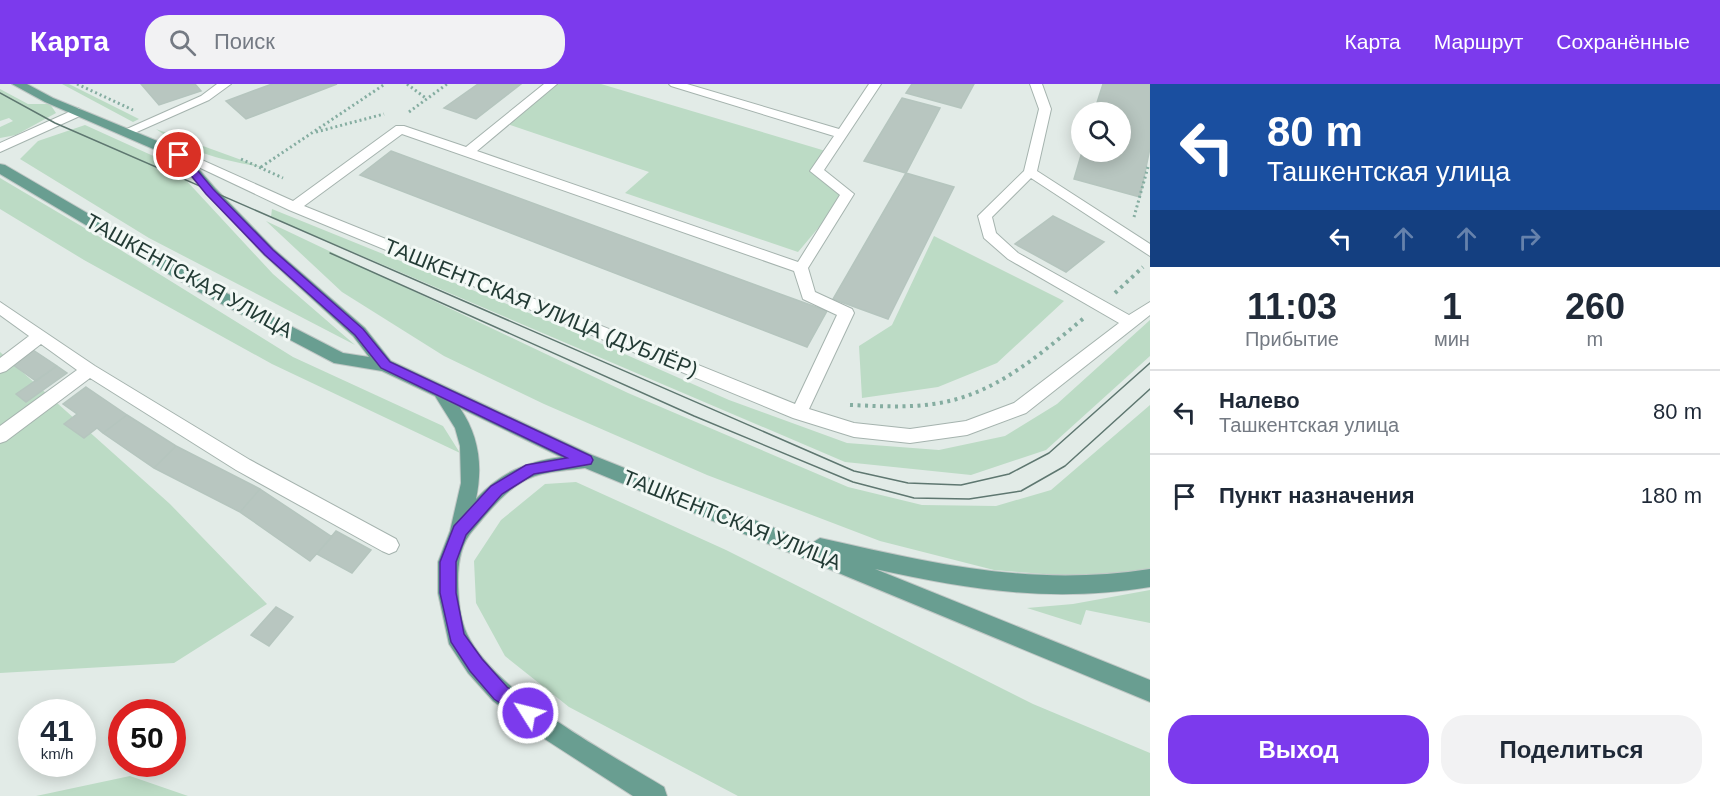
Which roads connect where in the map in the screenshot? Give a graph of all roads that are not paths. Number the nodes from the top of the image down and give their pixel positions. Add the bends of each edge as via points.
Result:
1 (18, 84) edge
2 (225, 84) edge
3 (552, 84) edge
4 (675, 84) edge
5 (875, 84) edge
6 (1036, 84) edge
7 (78, 112) junction
8 (126, 132) junction
9 (842, 134) junction
10 (0, 148) edge
11 (468, 152) junction
12 (179, 155) junction
13 (0, 168) edge
14 (1030, 172) junction
15 (294, 207) junction
16 (1150, 251) edge
17 (801, 268) junction
18 (0, 307) edge
19 (1150, 307) edge
20 (1131, 323) junction
21 (41, 335) junction
22 (385, 365) junction
23 (0, 367) edge
24 (89, 370) junction
25 (441, 392) junction
26 (799, 413) junction
27 (0, 436) edge
28 (586, 460) junction
29 (460, 531) junction
30 (765, 534) junction
31 (389, 545) dead end
32 (1150, 579) edge
33 (1150, 692) edge
34 (655, 796) edge

1 - 7 main road, ТАШКЕНТСКАЯ УЛИЦА
2 - 8 street via 205,98
3 - 11 street
4 - 9 street
5 - 9 street
6 - 14 street via 1045,109
7 - 8 main road, ТАШКЕНТСКАЯ УЛИЦА
7 - 10 street
8 - 12 main road, ТАШКЕНТСКАЯ УЛИЦА
9 - 17 street via 817,171 847,194
11 - 15 street via 400,129
11 - 17 street
12 - 15 street, ТАШКЕНТСКАЯ УЛИЦА (ДУБЛЁР)
12 - 22 main road, ТАШКЕНТСКАЯ УЛИЦА via 269,252 359,332
13 - 22 main road, ТАШКЕНТСКАЯ УЛИЦА via 202,287 340,359
14 - 16 street
14 - 20 street via 985,216 989,236 1013,256
15 - 26 street, ТАШКЕНТСКАЯ УЛИЦА (ДУБЛЁР)
17 - 26 street via 808,296 846,313
18 - 21 street
19 - 20 street, ТАШКЕНТСКАЯ УЛИЦА (ДУБЛЁР)
20 - 26 street, ТАШКЕНТСКАЯ УЛИЦА (ДУБЛЁР) via 1020,408 967,428 910,436 854,430
21 - 23 street
21 - 24 street
22 - 25 main road, ТАШКЕНТСКАЯ УЛИЦА
24 - 27 street
24 - 31 street via 253,471
25 - 28 main road, ТАШКЕНТСКАЯ УЛИЦА
25 - 29 main road via 463,427 469,446 471,483
28 - 29 main road via 531,469 496,490
28 - 30 main road, ТАШКЕНТСКАЯ УЛИЦА
29 - 34 main road via 448,562 448,593 457,637 476,665 501,693 548,728
30 - 32 main road via 911,568 1017,584 1089,586
30 - 33 main road, ТАШКЕНТСКАЯ УЛИЦА

